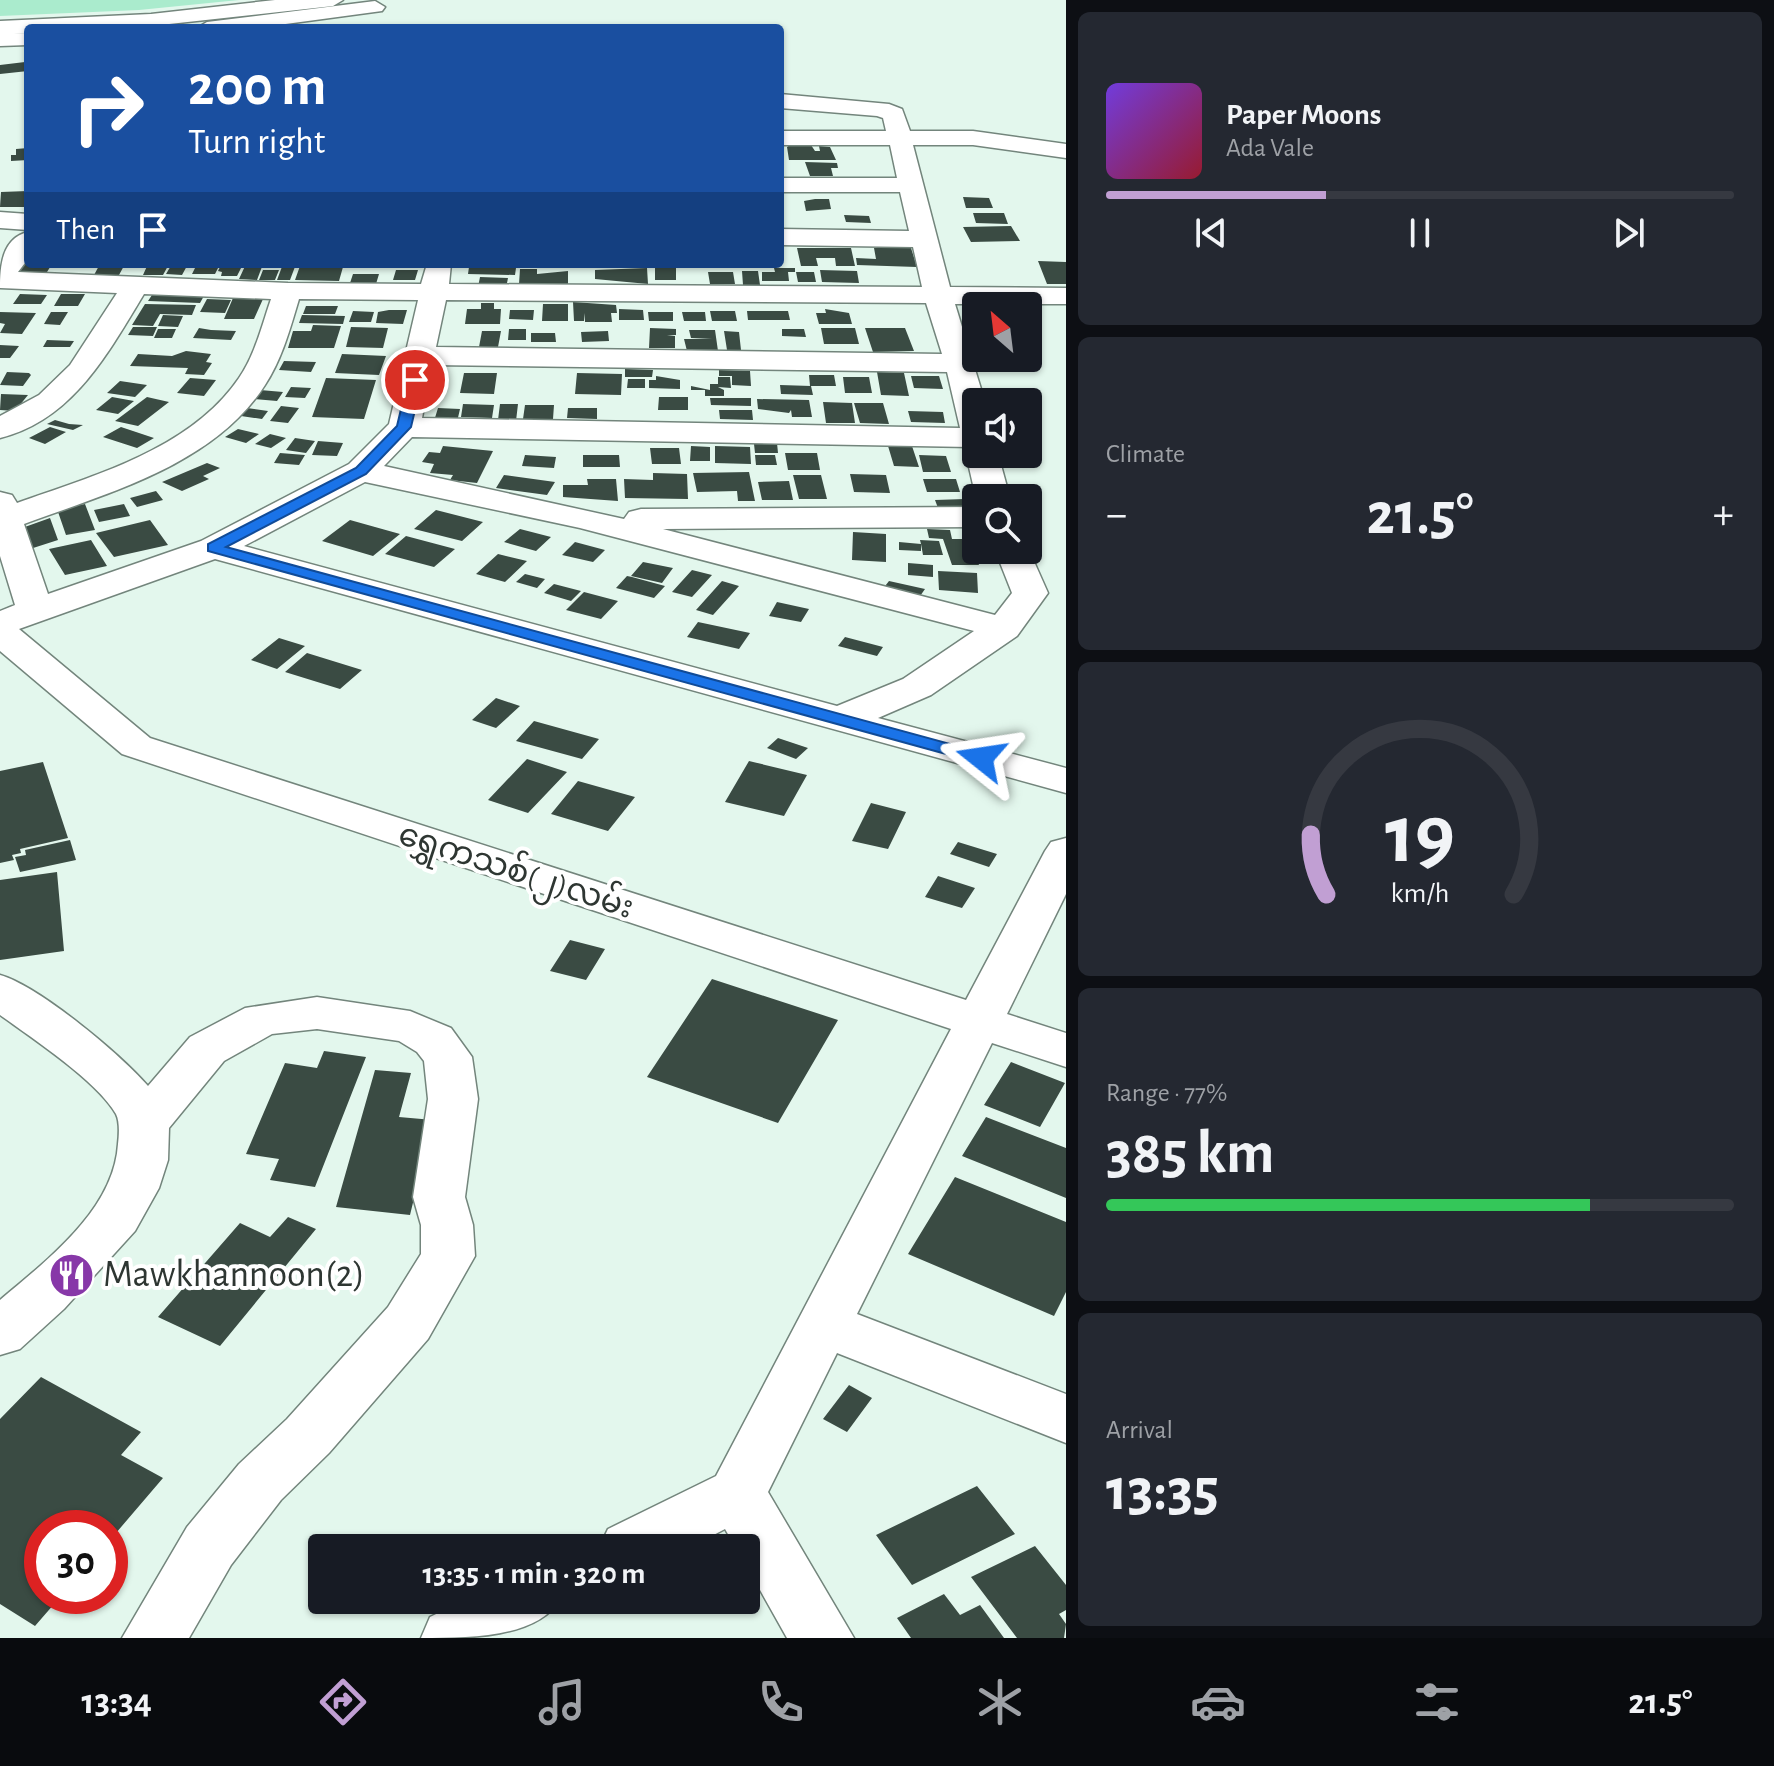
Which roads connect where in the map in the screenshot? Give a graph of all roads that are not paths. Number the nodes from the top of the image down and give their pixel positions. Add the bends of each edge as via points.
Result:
1 (333, 0) edge
2 (371, 4) edge
3 (394, 21) dead end
4 (108, 24) edge
5 (234, 24) edge
6 (0, 28) edge
7 (24, 30) edge
8 (24, 34) edge
9 (0, 40) edge
10 (784, 101) edge
11 (784, 138) edge
12 (900, 138) junction
13 (1066, 151) edge
14 (784, 185) edge
15 (913, 185) junction
16 (0, 220) edge
17 (24, 222) edge
18 (784, 237) edge
19 (923, 239) junction
20 (24, 246) edge
21 (436, 278) edge
22 (0, 280) edge
23 (136, 285) junction
24 (288, 291) junction
25 (938, 296) junction
26 (1066, 296) edge
27 (421, 356) junction
28 (960, 363) junction
29 (966, 388) edge
30 (404, 427) junction
31 (0, 429) edge
32 (962, 438) edge
33 (361, 471) junction
34 (3, 510) edge
35 (962, 517) edge
36 (584, 519) junction
37 (213, 548) junction
38 (1018, 564) edge
39 (18, 621) edge
40 (0, 623) edge
41 (1004, 628) junction
42 (839, 720) junction
43 (1066, 781) edge
44 (1066, 851) edge
45 (0, 991) edge
46 (978, 1022) junction
47 (1066, 1050) edge
48 (143, 1125) junction
49 (823, 1324) junction
50 (0, 1333) edge
51 (1066, 1419) edge
52 (737, 1494) junction
53 (658, 1534) edge
54 (500, 1614) edge
55 (154, 1638) edge
56 (453, 1638) edge
57 (822, 1638) edge

1 - 4 main road
2 - 3 street
2 - 5 street
6 - 7 main road
8 - 9 street
10 - 12 street via 881,109 894,114
11 - 12 street
12 - 13 street via 973,138
12 - 15 street
14 - 15 street
15 - 19 street
16 - 17 street
18 - 19 street
19 - 25 street
20 - 22 street
21 - 24 street
21 - 25 street
21 - 27 street
22 - 23 street
23 - 24 street
23 - 31 street via 81,371 50,402
24 - 34 street via 243,395 187,443 133,471
25 - 26 street
25 - 28 street
27 - 28 street
27 - 30 street
28 - 29 street
30 - 32 street
30 - 33 street
33 - 36 street
33 - 37 street
34 - 39 street
35 - 36 street
36 - 41 street
37 - 39 street
37 - 42 street
38 - 41 street via 1030,593
39 - 40 street
39 - 46 street, ရွှေကသစ်(၂)လမ်း via 136,746
41 - 42 street via 917,687
42 - 43 street
44 - 46 street
45 - 48 street via 86,1058 142,1111
46 - 47 street, ရွှေကသစ်(၂)လမ်း
46 - 49 street
48 - 50 street via 147,1152 115,1220 64,1276
48 - 55 street via 207,1049 262,1019 317,1013 410,1027 434,1040 448,1057 453,1099 439,1197 448,1256 408,1323 260,1482 209,1546
49 - 51 street
49 - 52 street
52 - 53 street
52 - 57 street
54 - 56 street

